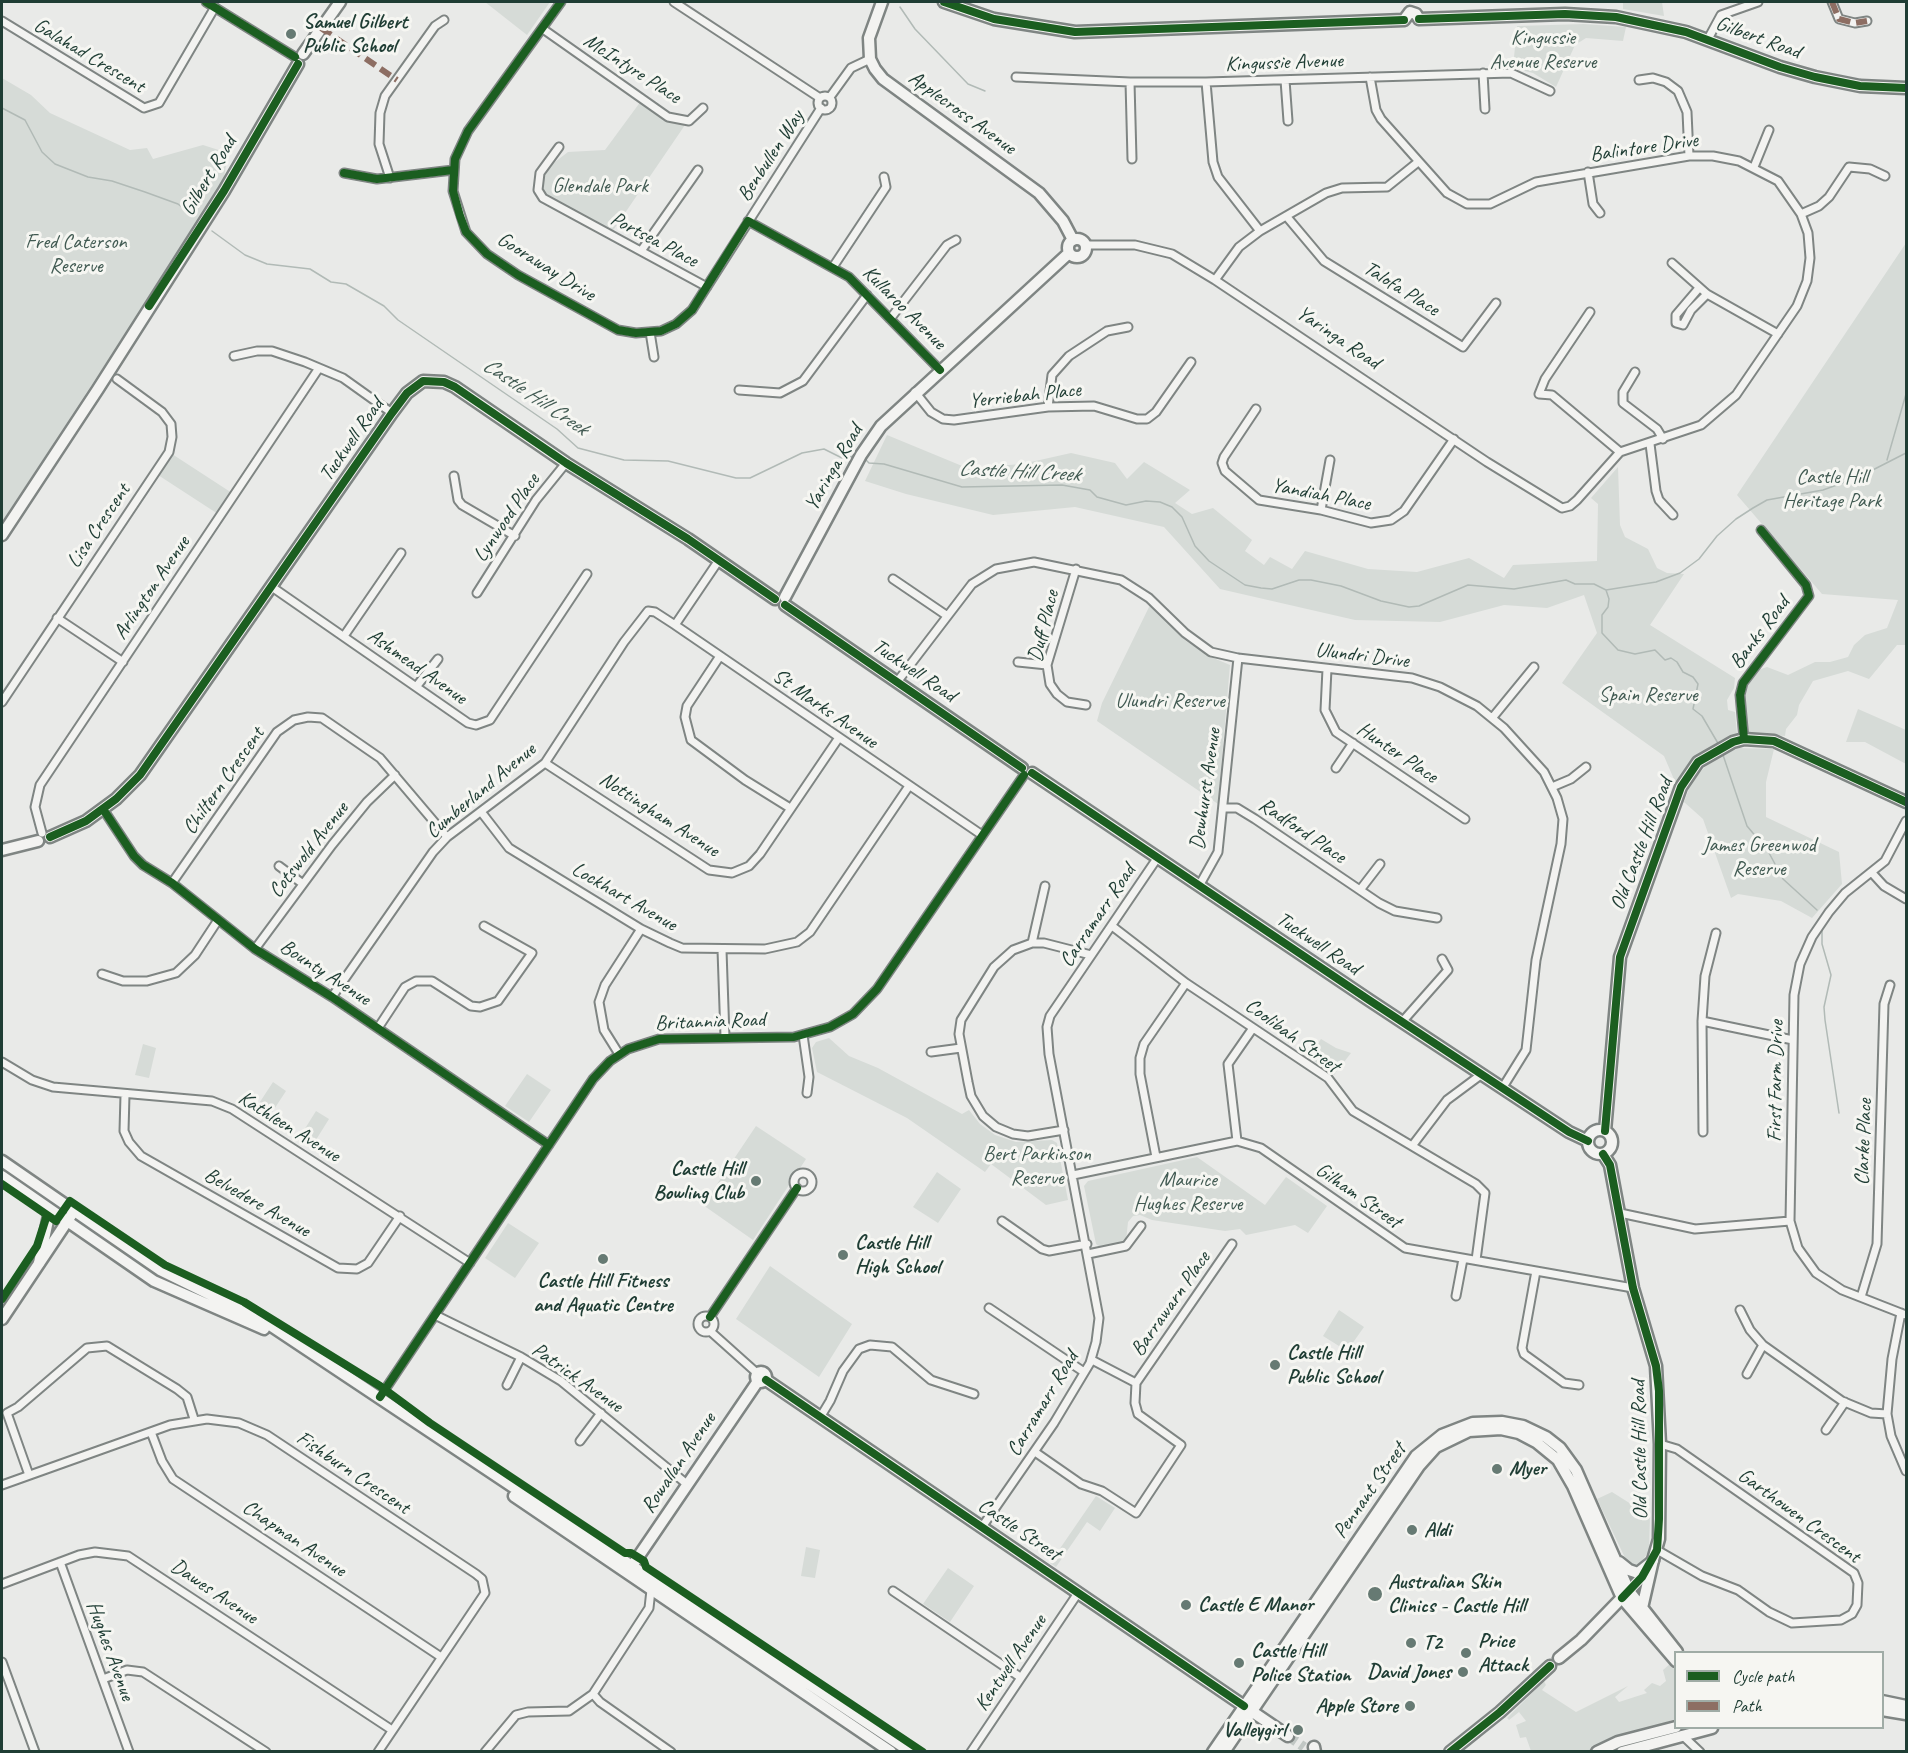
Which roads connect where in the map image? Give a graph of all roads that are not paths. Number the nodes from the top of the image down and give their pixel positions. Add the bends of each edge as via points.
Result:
1 (206, 2) edge
2 (340, 2) edge
3 (561, 2) edge
4 (674, 2) edge
5 (882, 2) edge
6 (944, 2) edge
7 (1758, 2) edge
8 (1832, 2) edge
9 (1732, 5) edge
10 (215, 7) junction
11 (1411, 13) edge
12 (444, 20) dead end
13 (2, 21) edge
14 (1867, 21) dead end
15 (543, 29) junction
16 (1708, 39) junction
17 (299, 58) junction
18 (870, 59) junction
19 (1483, 73) junction
20 (1016, 77) dead end
21 (1370, 77) junction
22 (1285, 80) junction
23 (1639, 80) dead end
24 (1130, 82) junction
25 (1206, 82) junction
26 (1906, 88) edge
27 (1550, 91) dead end
28 (830, 97) junction
29 (820, 98) junction
30 (703, 108) dead end
31 (821, 108) junction
32 (1485, 109) dead end
33 (1288, 121) dead end
34 (1768, 130) dead end
35 (559, 147) dead end
36 (1689, 156) junction
37 (1132, 159) dead end
38 (1418, 162) junction
39 (1754, 167) junction
40 (453, 170) junction
41 (698, 170) dead end
42 (1588, 172) junction
43 (344, 173) dead end
44 (1885, 176) dead end
45 (884, 177) dead end
46 (390, 178) junction
47 (1600, 213) dead end
48 (1801, 214) junction
49 (1287, 217) junction
50 (748, 221) junction
51 (1260, 231) junction
52 (956, 240) dead end
53 (1073, 240) junction
54 (1086, 245) junction
55 (641, 251) junction
56 (1069, 253) junction
57 (1672, 262) dead end
58 (833, 267) junction
59 (1215, 280) junction
60 (707, 287) junction
61 (1699, 288) junction
62 (1707, 294) junction
63 (867, 295) junction
64 (1496, 303) dead end
65 (1590, 312) dead end
66 (890, 320) junction
67 (1128, 327) dead end
68 (650, 332) junction
69 (1778, 334) junction
70 (234, 356) dead end
71 (654, 357) dead end
72 (1191, 362) dead end
73 (320, 368) junction
74 (940, 369) junction
75 (1635, 372) dead end
76 (117, 378) dead end
77 (739, 390) dead end
78 (915, 392) junction
79 (1048, 407) junction
80 (1256, 409) dead end
81 (392, 413) junction
82 (1454, 439) junction
83 (1663, 439) junction
84 (1650, 444) junction
85 (1620, 452) junction
86 (1330, 460) dead end
87 (566, 463) junction
88 (454, 476) dead end
89 (1321, 510) junction
90 (1673, 515) dead end
91 (1761, 530) dead end
92 (2, 535) edge
93 (515, 536) junction
94 (401, 553) dead end
95 (719, 560) junction
96 (1076, 569) junction
97 (587, 574) dead end
98 (893, 579) dead end
99 (272, 587) junction
100 (477, 593) dead end
101 (782, 600) junction
102 (650, 611) joint
103 (946, 615) junction
104 (57, 618) junction
105 (675, 625) junction
106 (345, 636) junction
107 (720, 656) junction
108 (1238, 658) junction
109 (438, 659) dead end
110 (123, 662) junction
111 (1018, 662) dead end
112 (1047, 664) junction
113 (1534, 667) dead end
114 (1327, 669) junction
115 (897, 682) junction
116 (416, 687) junction
117 (2, 702) edge
118 (1086, 705) dead end
119 (1493, 717) junction
120 (838, 739) junction
121 (1744, 739) junction
122 (1353, 743) junction
123 (545, 763) junction
124 (1586, 767) dead end
125 (1336, 768) dead end
126 (1026, 772) junction
127 (395, 775) junction
128 (909, 786) junction
129 (1552, 787) junction
130 (1906, 801) edge
131 (790, 808) junction
132 (1223, 808) junction
133 (103, 809) junction
134 (482, 813) junction
135 (1465, 819) dead end
136 (1906, 821) edge
137 (982, 836) junction
138 (43, 837) junction
139 (447, 837) junction
140 (2, 850) edge
141 (1158, 857) junction
142 (1380, 864) dead end
143 (279, 866) dead end
144 (1873, 874) junction
145 (172, 883) junction
146 (303, 884) junction
147 (1044, 886) dead end
148 (1199, 886) junction
149 (1360, 890) junction
150 (1906, 899) edge
151 (1437, 918) dead end
152 (218, 920) junction
153 (484, 926) dead end
154 (1112, 926) junction
155 (641, 928) junction
156 (1716, 933) dead end
157 (1032, 943) junction
158 (255, 949) junction
159 (722, 950) junction
160 (1092, 955) junction
161 (1442, 959) dead end
162 (102, 974) dead end
163 (1186, 983) junction
164 (1890, 985) dead end
165 (332, 997) junction
166 (599, 1002) junction
167 (590, 1003) dead end
168 (1702, 1021) junction
169 (1402, 1022) junction
170 (378, 1028) junction
171 (1253, 1028) junction
172 (803, 1035) junction
173 (725, 1037) junction
174 (1793, 1040) junction
175 (961, 1048) junction
176 (931, 1052) dead end
177 (619, 1054) junction
178 (2, 1062) edge
179 (1482, 1074) junction
180 (1503, 1087) junction
181 (807, 1094) dead end
182 (124, 1095) junction
183 (1064, 1130) junction
184 (1605, 1131) junction
185 (1703, 1132) dead end
186 (1237, 1141) junction
187 (1588, 1141) junction
188 (549, 1145) junction
189 (1412, 1146) junction
190 (1604, 1154) junction
191 (1156, 1157) junction
192 (2, 1161) edge
193 (1073, 1175) junction
194 (2, 1176) edge
195 (797, 1188) dead end
196 (50, 1211) junction
197 (74, 1211) junction
198 (1620, 1213) junction
199 (400, 1216) junction
200 (1002, 1221) dead end
201 (1790, 1221) junction
202 (66, 1222) junction
203 (1141, 1226) dead end
204 (1087, 1244) junction
205 (1232, 1244) dead end
206 (1088, 1254) junction
207 (1463, 1258) junction
208 (1476, 1260) junction
209 (39, 1263) junction
210 (470, 1263) junction
211 (1536, 1271) junction
212 (1633, 1288) junction
213 (1456, 1296) dead end
214 (1861, 1297) junction
215 (989, 1308) dead end
216 (1740, 1310) dead end
217 (1904, 1314) edge
218 (435, 1315) junction
219 (710, 1317) junction
220 (2, 1319) edge
221 (710, 1331) junction
222 (1763, 1344) junction
223 (521, 1357) junction
224 (1092, 1360) junction
225 (1084, 1372) junction
226 (1747, 1374) dead end
227 (761, 1378) junction
228 (1136, 1383) junction
229 (507, 1385) dead end
230 (1579, 1385) dead end
231 (974, 1394) dead end
232 (380, 1397) junction
233 (1845, 1402) junction
234 (601, 1413) junction
235 (1887, 1414) junction
236 (820, 1416) junction
237 (194, 1419) junction
238 (1826, 1430) dead end
239 (152, 1432) junction
240 (580, 1441) dead end
241 (1660, 1444) junction
242 (1035, 1452) junction
243 (1906, 1471) edge
244 (29, 1475) junction
245 (2, 1485) edge
246 (688, 1485) junction
247 (982, 1527) junction
248 (1655, 1555) junction
249 (1615, 1557) junction
250 (60, 1562) junction
251 (629, 1570) junction
252 (2, 1584) edge
253 (651, 1590) junction
254 (893, 1591) dead end
255 (1078, 1593) junction
256 (1626, 1594) junction
257 (671, 1603) junction
258 (649, 1608) junction
259 (1641, 1608) junction
260 (1675, 1651) edge
261 (441, 1657) junction
262 (1674, 1658) edge
263 (2, 1662) edge
264 (1020, 1677) junction
265 (103, 1680) junction
266 (593, 1694) junction
267 (1884, 1701) edge
268 (1906, 1706) edge
269 (1248, 1708) junction
270 (1884, 1710) edge
271 (1906, 1714) edge
272 (1695, 1729) edge
273 (392, 1730) junction
274 (1678, 1730) edge
275 (1288, 1736) tunnel mouth
276 (488, 1750) edge
277 (35, 1752) edge
278 (129, 1752) edge
279 (266, 1752) edge
280 (378, 1752) edge
281 (671, 1752) edge
282 (891, 1752) edge
283 (911, 1752) edge
284 (971, 1752) edge
285 (1213, 1752) edge
286 (1224, 1752) edge
287 (1450, 1752) edge
288 (1597, 1752) edge
289 (1622, 1752) edge
290 (1700, 1752) edge

1 - 10 street
2 - 17 main road, Gilbert Road
3 - 15 street, Gooraway Drive
4 - 29 street
5 - 18 main road via 869,38
6 - 11 main road, Gilbert Road via 994,19 1075,32
7 - 9 street
8 - 14 street via 1839,19
9 - 16 street via 1720,15
10 - 13 street, Galahad Crescent via 159,103 144,108
10 - 17 street
11 - 16 main road, Gilbert Road via 1602,15 1640,20
12 - 46 street via 435,26 386,96 379,144
15 - 30 street, McIntyre Place via 668,117 689,121
15 - 40 street, Gooraway Drive via 468,131
16 - 26 main road, Gilbert Road via 1815,77 1860,86
17 - 92 main road, Gilbert Road via 224,190
18 - 28 street, Benbullen Way via 852,68
18 - 53 main road, Applecross Avenue via 883,79 1038,192 1063,221
19 - 21 street, Kingussie Avenue
19 - 27 street, Kingussie Avenue via 1519,75
19 - 32 street
20 - 24 street, Kingussie Avenue
21 - 22 street, Kingussie Avenue
21 - 38 street, Balintore Drive via 1376,110
22 - 25 street, Kingussie Avenue
22 - 33 street
23 - 36 street via 1659,80 1678,91 1687,112
24 - 25 street, Kingussie Avenue
24 - 37 street
25 - 51 street via 1212,162 1218,177
28 - 29 street
28 - 31 street, Benbullen Way via 831,108
29 - 31 street
31 - 50 street, Benbullen Way
34 - 39 street
35 - 55 street, Portsea Place via 540,173 538,190 543,198
36 - 39 street, Balintore Drive via 1727,158
36 - 42 street, Balintore Drive
38 - 42 street, Balintore Drive via 1457,200 1477,206 1500,201 1536,182
38 - 49 street via 1387,187 1342,188 1326,193
39 - 48 street, Balintore Drive via 1778,181
40 - 46 street
40 - 68 street, Gooraway Drive via 453,191 466,232 487,254 618,330
41 - 55 street
42 - 47 street via 1593,204
43 - 46 street
44 - 48 street via 1870,169 1849,167 1824,202
45 - 58 street via 886,188
48 - 69 street, Balintore Drive via 1808,233 1807,281 1797,306
49 - 51 street
49 - 64 street, Talofa Place via 1324,261 1463,347
50 - 58 street, Kullaroo Avenue
50 - 60 street, Gooraway Drive
51 - 59 street via 1239,247
52 - 66 street via 946,245
53 - 54 main road
53 - 56 main road
54 - 56 main road via 1084,255
54 - 59 street, Yaringa Road via 1135,244 1172,254
55 - 60 street, Portsea Place
56 - 74 main road, Yaringa Road
57 - 61 street
58 - 63 street, Kullaroo Avenue
59 - 82 street, Yaringa Road
60 - 68 street, Gooraway Drive via 692,310 676,324
61 - 62 street
61 - 62 street via 1676,315 1676,323 1683,325
62 - 69 street
63 - 66 street, Kullaroo Avenue
63 - 77 street via 803,381 780,393
65 - 85 street via 1539,394 1552,395
66 - 74 street, Kullaroo Avenue
67 - 79 street via 1107,331 1069,356 1052,375
68 - 71 street
69 - 83 street, Balintore Drive via 1736,395 1712,419
70 - 73 street via 272,351
72 - 79 street, Yerriebah Place via 1147,419 1094,406
73 - 81 street via 343,378
73 - 110 street, Arlington Avenue
74 - 78 main road, Yaringa Road
75 - 83 street via 1623,392 1623,403 1657,429
76 - 104 street, Lisa Crescent via 162,412 171,424 169,452
78 - 79 street, Yerriebah Place via 931,412 943,419
78 - 101 main road, Yaringa Road via 871,439
80 - 89 street, Yandiah Place via 1224,457 1225,471 1259,500
81 - 87 main road, Tuckwell Road via 423,381 444,382
81 - 99 main road, Tuckwell Road
82 - 85 street, Yaringa Road via 1562,508 1570,506
82 - 89 street, Yandiah Place via 1404,511 1391,520 1371,523
83 - 84 street, Balintore Drive
84 - 85 street, Balintore Drive
84 - 90 street via 1656,491
86 - 89 street
87 - 93 street, Lynwood Place
87 - 95 main road, Tuckwell Road
88 - 93 street via 462,505
91 - 121 street, Banks Road via 1806,585 1809,596 1743,683 1740,695
93 - 100 street, Lynwood Place
94 - 106 street
95 - 101 main road, Tuckwell Road
95 - 105 street
96 - 103 street, Ulundri Drive via 1034,562 996,568 972,584
96 - 108 street, Ulundri Drive via 1106,575 1135,588 1211,651
96 - 112 street, Duff Place
97 - 116 street, Ashmead Avenue via 484,725 468,723
98 - 103 street
99 - 106 street, Ashmead Avenue
99 - 133 main road, Tuckwell Road via 151,761
101 - 115 main road, Tuckwell Road
102 - 105 street, St Marks Avenue
102 - 123 street, Cumberland Avenue via 624,642
103 - 115 street, Ulundri Drive
104 - 110 street
104 - 117 street, Lisa Crescent
105 - 107 street, St Marks Avenue
106 - 116 street, Ashmead Avenue
107 - 120 street, St Marks Avenue
107 - 131 street via 687,705 685,717 691,740
108 - 114 street, Ulundri Drive
108 - 132 street, Dewhurst Avenue
109 - 116 street
110 - 138 street, Arlington Avenue via 40,785 35,807
111 - 112 street
112 - 118 street, Duff Place via 1050,684 1057,694 1071,704
113 - 119 street
114 - 119 street, Ulundri Drive via 1425,682 1459,696
114 - 122 street, Hunter Place via 1325,710 1336,732
115 - 126 main road, Tuckwell Road
119 - 129 street, Ulundri Drive via 1540,767
120 - 128 street, St Marks Avenue
120 - 131 street, Nottingham Avenue
121 - 130 main road, Old Castle Hill Road via 1774,741
121 - 184 main road, Old Castle Hill Road via 1710,753 1689,773 1626,938 1617,970
122 - 125 street
122 - 135 street, Hunter Place
123 - 131 street, Nottingham Avenue via 720,873 749,866
123 - 134 street, Cumberland Avenue
124 - 129 street
126 - 137 street, Britannia Road
126 - 141 main road, Tuckwell Road
127 - 139 street, Chiltern Crescent
127 - 145 street, Chiltern Crescent via 380,758 322,718 294,720 277,732
127 - 146 street, Cotswold Avenue via 367,802
128 - 137 street, St Marks Avenue
128 - 159 street, Lockhart Avenue via 810,932 783,947
129 - 180 street, Ulundri Drive via 1563,819 1562,844 1536,960 1526,1050
132 - 148 street, Dewhurst Avenue via 1218,852
132 - 149 street, Radford Place via 1246,813
133 - 138 main road, Tuckwell Road via 66,831
133 - 145 street, Bounty Avenue via 138,861
134 - 139 street, Cumberland Avenue
134 - 155 street, Lockhart Avenue via 509,848
136 - 144 street, First Farm Drive via 1889,856
137 - 172 street, Britannia Road via 872,996 846,1018
138 - 140 main road, Tuckwell Road
139 - 165 street, Cumberland Avenue
141 - 148 main road, Tuckwell Road
141 - 154 street, Carramarr Road
142 - 149 street
143 - 146 street
144 - 150 street
144 - 174 street, First Farm Drive via 1837,902 1808,945 1796,984
145 - 152 street, Bounty Avenue
146 - 158 street, Cotswold Avenue
147 - 157 street
148 - 169 main road, Tuckwell Road
149 - 151 street, Radford Place via 1395,911
152 - 158 street, Bounty Avenue
152 - 162 street via 195,955 176,973 147,981 123,981
153 - 170 street via 532,953 498,1001 471,1006 432,981 416,981 405,987
154 - 160 street, Carramarr Road
154 - 163 street, Coolibah Street
155 - 159 street, Lockhart Avenue via 682,948
155 - 166 street via 605,985
156 - 168 street via 1705,976
157 - 160 street
157 - 175 street via 1003,957 972,999 961,1020
158 - 165 street, Bounty Avenue
159 - 173 street
160 - 183 street, Carramarr Road via 1050,1016 1047,1027
161 - 169 street via 1448,970
163 - 171 street, Coolibah Street
163 - 191 street via 1144,1044 1140,1058
164 - 214 street, Clarke Place via 1884,1004 1878,1237
165 - 170 street, Bounty Avenue
166 - 167 street
166 - 177 street via 604,1030
168 - 174 street
168 - 185 street
169 - 179 main road, Tuckwell Road
170 - 188 street, Bounty Avenue
171 - 186 street via 1228,1064
171 - 189 street, Coolibah Street via 1328,1077 1353,1111
172 - 173 street, Britannia Road
172 - 181 street via 809,1077
173 - 177 street, Britannia Road via 659,1039
174 - 201 street, First Farm Drive
175 - 176 street
175 - 183 street via 971,1096 983,1116 996,1127 1028,1136
177 - 188 street, Britannia Road via 593,1079
178 - 182 street, Kathleen Avenue via 44,1084
179 - 180 main road, Tuckwell Road
179 - 189 street via 1447,1100
180 - 187 main road, Tuckwell Road
182 - 199 street, Kathleen Avenue via 212,1101 232,1109
182 - 199 street, Belvedere Avenue via 124,1131 141,1156 338,1268 352,1270 368,1263
183 - 193 street, Carramarr Road
184 - 187 main road via 1594,1131
184 - 190 main road via 1612,1142
186 - 191 street
186 - 207 street, Gilham Street via 1261,1148 1405,1248
187 - 190 main road via 1592,1152
188 - 210 street, Britannia Road
189 - 208 street, Coolibah Street via 1485,1193
190 - 198 main road, Old Castle Hill Road via 1611,1166
191 - 193 street
192 - 197 main road
193 - 204 street, Carramarr Road
194 - 196 main road
195 - 219 street
196 - 202 main road
196 - 209 main road
197 - 202 main road
197 - 232 main road via 160,1270 264,1321
198 - 201 street via 1695,1229
198 - 212 main road, Old Castle Hill Road
199 - 210 street, Kathleen Avenue
200 - 204 street via 1042,1250
201 - 214 street, First Farm Drive via 1798,1248 1816,1273
202 - 209 main road
202 - 251 main road via 154,1281 280,1338
203 - 206 street via 1126,1246
204 - 206 street, Carramarr Road
205 - 228 street, Barrawarn Place
206 - 224 street, Carramarr Road via 1099,1318
207 - 208 street, Gilham Street
207 - 213 street
208 - 211 street, Gilham Street
209 - 220 main road
210 - 218 street, Britannia Road
211 - 212 street, Gilham Street
211 - 230 street via 1524,1354 1564,1383
212 - 241 main road, Old Castle Hill Road via 1656,1366
214 - 217 street, First Farm Drive
215 - 225 street
216 - 222 street
217 - 235 street via 1892,1359
218 - 223 street, Patrick Avenue
218 - 232 street, Britannia Road
219 - 221 street via 714,1323
219 - 221 street via 703,1317 698,1324 703,1331
221 - 227 street, Castle Street
222 - 226 street
222 - 233 street
223 - 229 street
223 - 234 street, Patrick Avenue via 561,1381
224 - 225 street, Carramarr Road
224 - 228 street
225 - 242 street, Carramarr Road
227 - 236 main road, Castle Street
227 - 246 main road, Rowallan Avenue
228 - 242 street via 1138,1414 1181,1445 1136,1513 1102,1491 1081,1484
231 - 236 street via 931,1380 892,1347 870,1345 859,1349 843,1371
232 - 251 main road
233 - 235 street via 1871,1413
233 - 238 street
234 - 240 street
234 - 246 street, Patrick Avenue
235 - 243 street via 1891,1436
236 - 247 main road, Castle Street
237 - 239 street, Fishburn Crescent
237 - 244 street via 186,1397 177,1389 107,1346 87,1348 7,1413
237 - 261 street, Fishburn Crescent via 239,1423 267,1435 482,1579 485,1593
239 - 244 street, Fishburn Crescent
239 - 261 street, Chapman Avenue via 173,1479
241 - 248 main road, Old Castle Hill Road
241 - 248 street, Garthowen Crescent via 1677,1449 1854,1573 1858,1583 1857,1605 1852,1614 1841,1620 1792,1623 1738,1590
242 - 247 street, Carramarr Road
244 - 245 street, Fishburn Crescent
246 - 251 main road, Rowallan Avenue
247 - 255 main road, Castle Street
248 - 249 main road via 1638,1573
248 - 256 main road
248 - 259 main road, Old Castle Hill Road
249 - 256 main road, Pennant Street
249 - 269 main road, Pennant Street via 1576,1470 1560,1448 1532,1429 1514,1423 1462,1426 1430,1443 1416,1456
250 - 252 street, Dawes Avenue
250 - 265 street, Hughes Avenue
250 - 273 street, Dawes Avenue via 95,1552 128,1556
251 - 253 main road
251 - 283 main road
253 - 257 main road
253 - 258 street
254 - 264 street
255 - 264 street, Kentwell Avenue
255 - 269 main road, Castle Street
256 - 259 main road
256 - 262 main road
256 - 269 main road, Pennant Street via 1558,1460 1519,1433 1501,1429 1469,1431 1437,1447 1419,1466
256 - 287 main road via 1559,1658 1559,1665 1550,1666
257 - 258 street via 660,1602
257 - 282 main road
258 - 266 street
259 - 260 main road
261 - 273 street, Fishburn Crescent
263 - 277 street
264 - 284 street, Kentwell Avenue
265 - 278 street, Hughes Avenue
265 - 279 street via 128,1670 143,1672
266 - 276 street via 569,1711 516,1715
266 - 281 street
267 - 268 main road
269 - 275 main road, Castle Street
269 - 285 main road, Pennant Street
269 - 286 main road, Pennant Street
270 - 271 main road
272 - 274 main road
273 - 280 street, Fishburn Crescent
274 - 288 main road via 1618,1742
274 - 289 main road
274 - 290 street

